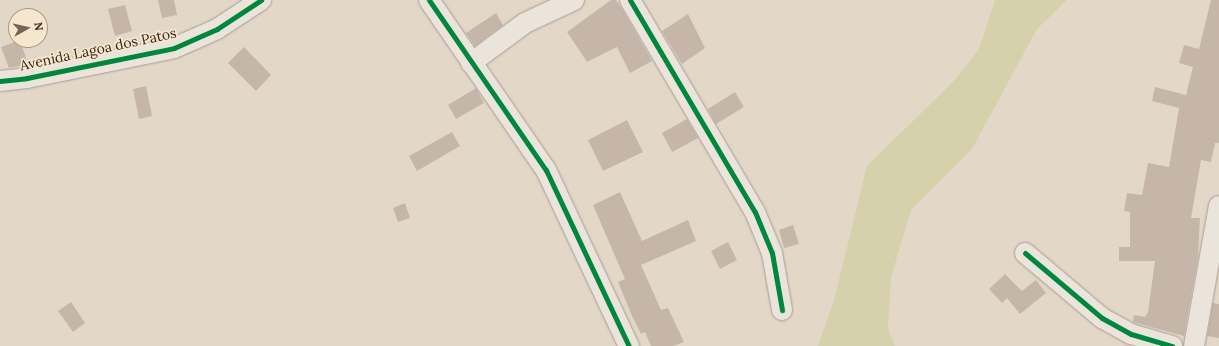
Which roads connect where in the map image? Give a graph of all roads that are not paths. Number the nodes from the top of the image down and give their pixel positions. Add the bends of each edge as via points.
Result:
1 (261, 0) edge
2 (429, 0) edge
3 (574, 0) edge
4 (630, 0) edge
5 (471, 63) junction
6 (6, 80) edge
7 (0, 98) edge
8 (1219, 206) edge
9 (1025, 253) dead end
10 (782, 310) dead end
11 (629, 346) edge
12 (1172, 346) edge
13 (1194, 346) edge

1 - 6 street, Avenida Lagoa dos Patos via 217,29 174,48
2 - 5 street
3 - 5 street via 525,23
4 - 10 street via 756,212 772,253
5 - 11 street via 546,170
6 - 7 street
8 - 13 street
9 - 12 street via 1102,318 1131,334

